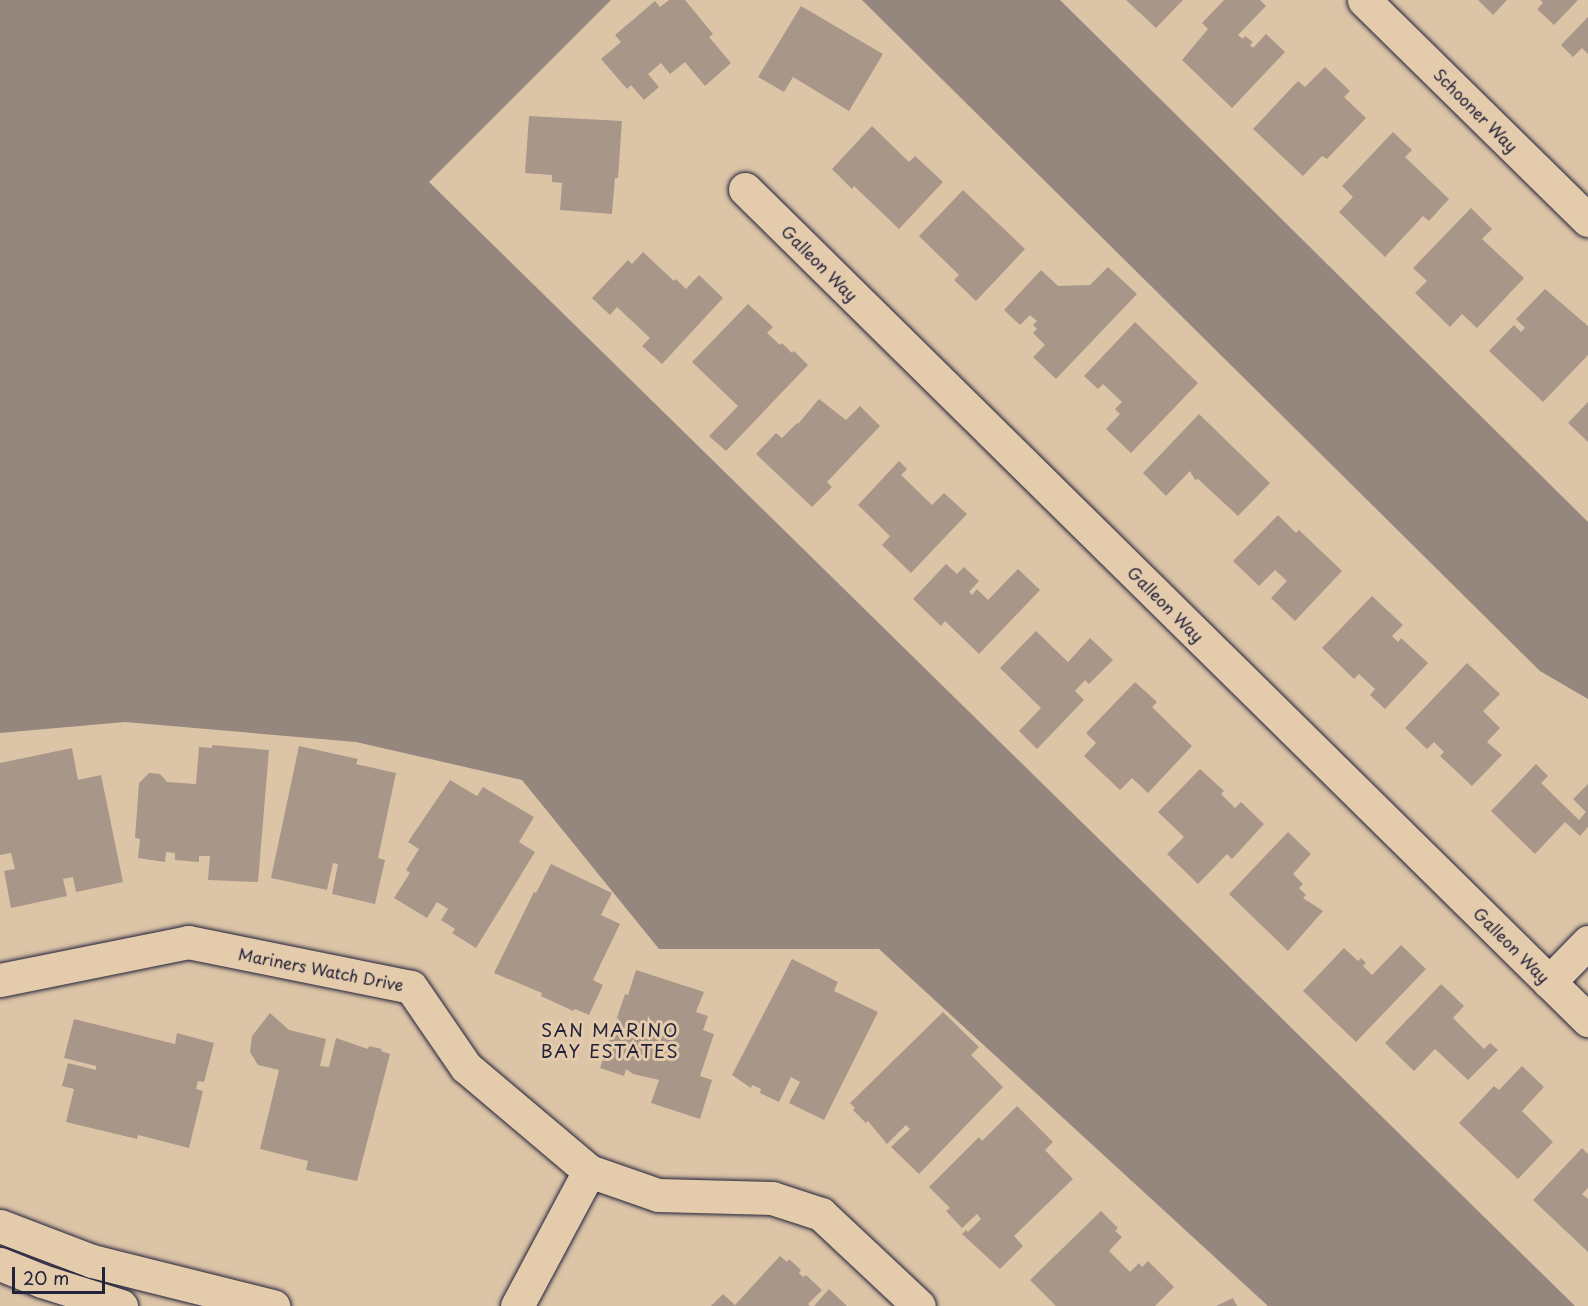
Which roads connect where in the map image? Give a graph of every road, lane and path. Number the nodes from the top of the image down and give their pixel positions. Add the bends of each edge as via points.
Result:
1 (1364, 0) edge
2 (745, 189) dead end
3 (1588, 220) edge
4 (1588, 942) edge
5 (0, 980) edge
6 (1549, 982) junction
7 (1588, 1020) edge
8 (589, 1171) junction
9 (0, 1226) edge
10 (0, 1264) edge
11 (121, 1306) edge
12 (273, 1306) edge
13 (517, 1306) edge
14 (919, 1306) edge

1 - 3 street, Schooner Way
2 - 6 street, Galleon Way
4 - 6 street
5 - 8 street, Mariners Watch Drive via 188,942 411,987 466,1067
6 - 7 street, Galleon Way
8 - 13 street
8 - 14 street, Mariners Watch Drive via 658,1195 772,1198 821,1214
9 - 12 street via 92,1261
10 - 11 street

